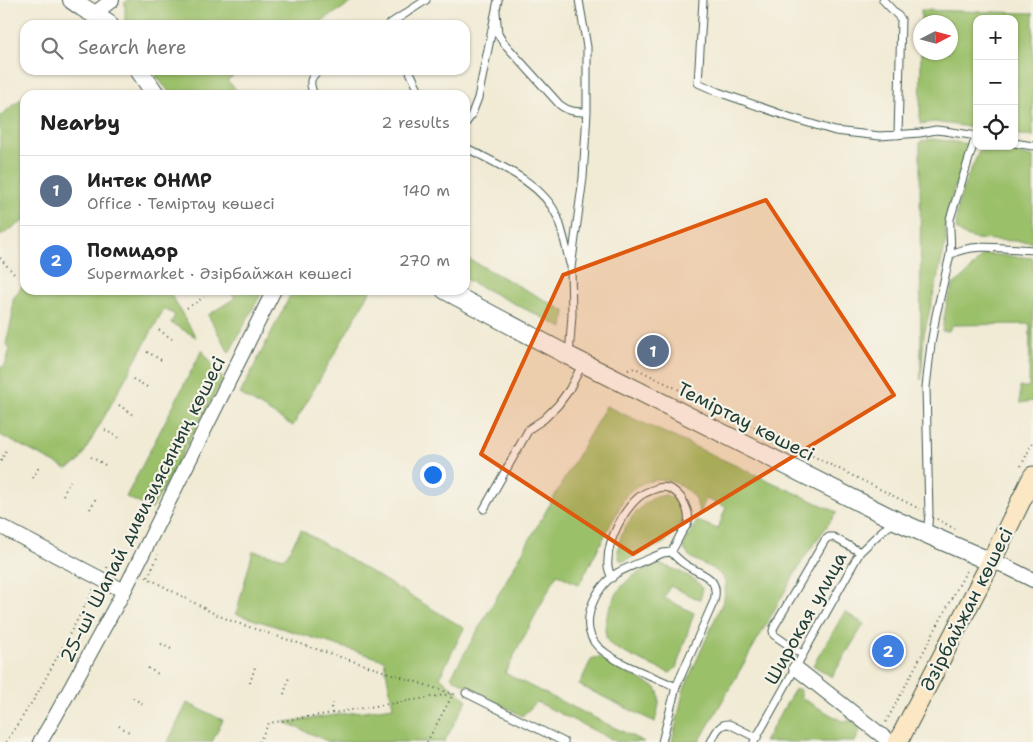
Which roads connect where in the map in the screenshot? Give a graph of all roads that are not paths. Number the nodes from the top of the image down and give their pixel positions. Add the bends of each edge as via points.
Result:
1 (72, 0) edge
2 (112, 0) edge
3 (426, 0) edge
4 (498, 0) edge
5 (579, 0) edge
6 (703, 0) edge
7 (883, 0) edge
8 (496, 12) junction
9 (94, 14) junction
10 (104, 20) edge
11 (396, 20) edge
12 (142, 75) edge
13 (313, 75) edge
14 (411, 75) edge
15 (153, 90) edge
16 (312, 90) edge
17 (419, 90) edge
18 (587, 112) junction
19 (470, 117) edge
20 (898, 135) junction
21 (973, 136) edge
22 (1018, 144) edge
23 (973, 146) edge
24 (1033, 146) edge
25 (470, 150) edge
26 (1033, 250) edge
27 (950, 255) junction
28 (571, 268) junction
29 (272, 295) edge
30 (454, 295) edge
31 (576, 359) junction
32 (1026, 472) edge
33 (484, 509) dead end
34 (897, 521) junction
35 (0, 526) edge
36 (927, 534) junction
37 (671, 552) junction
38 (860, 552) junction
39 (983, 558) junction
40 (612, 578) junction
41 (1033, 580) edge
42 (124, 591) junction
43 (803, 654) junction
44 (796, 668) junction
45 (676, 687) junction
46 (466, 693) road end
47 (885, 738) edge
48 (756, 740) edge
49 (40, 742) edge
50 (564, 742) edge
51 (662, 742) edge
52 (711, 742) edge
53 (898, 742) edge

1 - 9 street
2 - 9 street
3 - 11 lane
4 - 8 lane
5 - 18 lane via 587,47
6 - 20 lane via 698,83 835,131
7 - 20 lane via 901,19
8 - 18 lane via 498,34 503,42 560,105 566,110
8 - 19 lane via 475,108
9 - 10 street
12 - 15 street
13 - 16 lane
14 - 17 lane
18 - 28 lane via 583,178
20 - 21 lane via 936,130
22 - 24 lane
23 - 27 lane via 950,219
25 - 28 lane via 522,178 548,201 557,216
26 - 27 lane via 974,248
27 - 36 lane via 931,344 926,387
28 - 31 lane
29 - 42 street, 25-ші Шапай дивизиясының көшесі
30 - 31 street, Теміртау көшесі
31 - 33 lane via 569,390 544,419 529,429
31 - 34 street, Теміртау көшесі
32 - 39 main road, Әзірбайжан көшесі
34 - 36 street, Теміртау көшесі
34 - 38 lane, Широкая улица
35 - 42 street
36 - 39 street, Теміртау көшесі
37 - 40 lane
37 - 40 lane via 689,518 680,497 671,489 662,487 640,496 620,521 608,559
37 - 45 lane via 714,583 716,593
38 - 43 lane, Широкая улица
38 - 43 lane via 833,537 825,540 774,627 774,635
39 - 41 street, Теміртау көшесі
39 - 53 main road, Әзірбайжан көшесі
40 - 45 lane via 595,597 591,609 589,632 594,643 625,665
42 - 49 street, 25-ші Шапай дивизиясының көшесі
43 - 44 lane, Широкая улица
44 - 47 street
44 - 48 lane, Широкая улица
45 - 51 lane
46 - 50 lane
48 - 52 lane via 725,723

